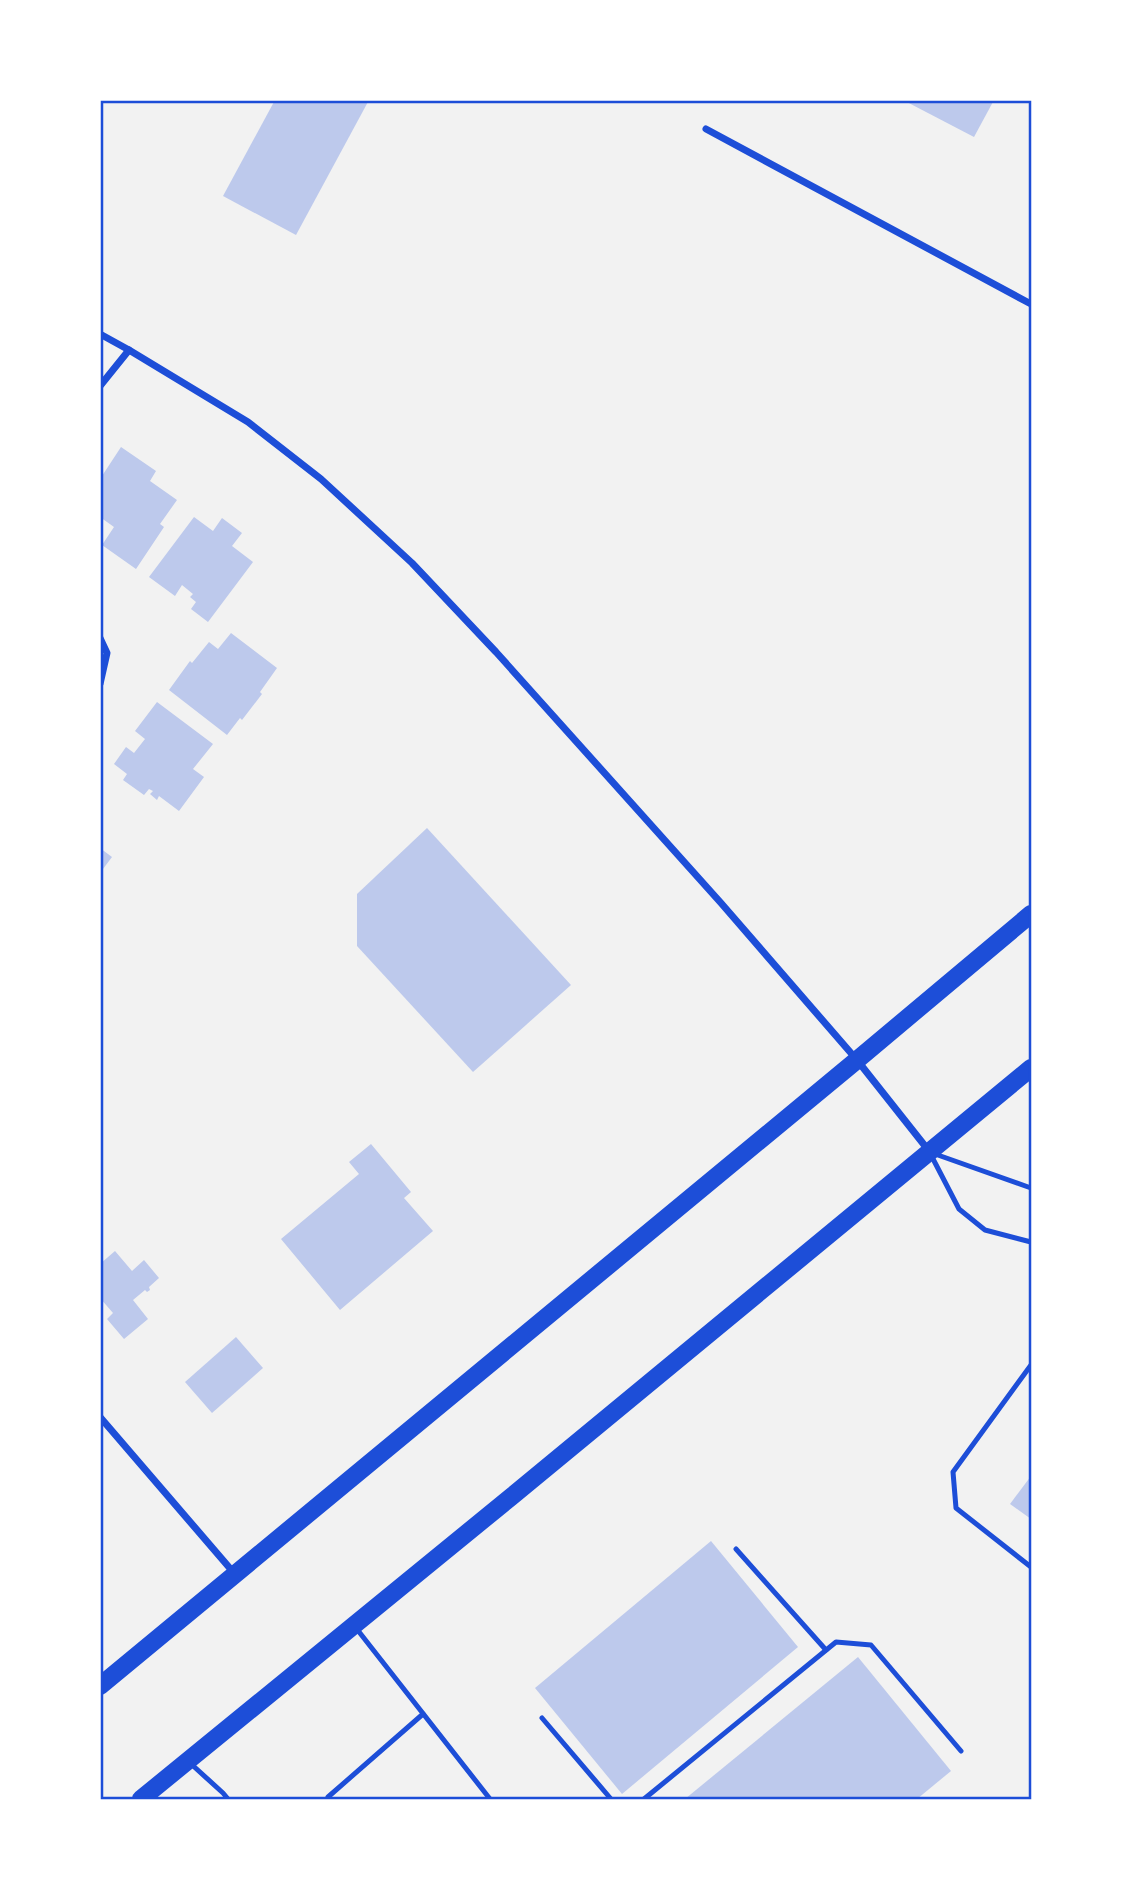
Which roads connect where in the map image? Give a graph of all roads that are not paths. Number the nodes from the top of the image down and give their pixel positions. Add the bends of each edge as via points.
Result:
1 (706, 129) dead end
2 (1031, 304) edge
3 (100, 334) edge
4 (129, 350) junction
5 (100, 386) edge
6 (100, 638) edge
7 (100, 684) edge
8 (1031, 914) edge
9 (857, 1060) junction
10 (1031, 1068) edge
11 (930, 1152) junction
12 (1031, 1188) edge
13 (1031, 1242) edge
14 (1031, 1365) edge
15 (100, 1417) edge
16 (736, 1549) dead end
17 (1031, 1567) edge
18 (235, 1575) junction
19 (354, 1626) junction
20 (826, 1650) junction
21 (100, 1686) edge
22 (423, 1714) junction
23 (542, 1718) dead end
24 (961, 1751) dead end
25 (188, 1761) junction
26 (328, 1797) dead end
27 (141, 1799) edge
28 (228, 1799) edge
29 (490, 1799) edge
30 (611, 1799) edge
31 (644, 1799) edge

1 - 2 street
3 - 4 street
4 - 5 street
4 - 9 street via 248,422 321,479 412,563
6 - 7 street via 107,653
8 - 9 main road
9 - 11 street
9 - 18 main road
10 - 11 main road
11 - 12 lane
11 - 13 lane via 959,1209 985,1230
11 - 19 main road
14 - 17 lane via 953,1472 957,1508
15 - 18 street
16 - 20 lane
18 - 21 main road
19 - 22 lane
19 - 25 main road
20 - 24 lane via 836,1642 871,1645
20 - 31 lane
22 - 26 lane
22 - 29 lane
23 - 30 lane
25 - 27 main road
25 - 28 lane

